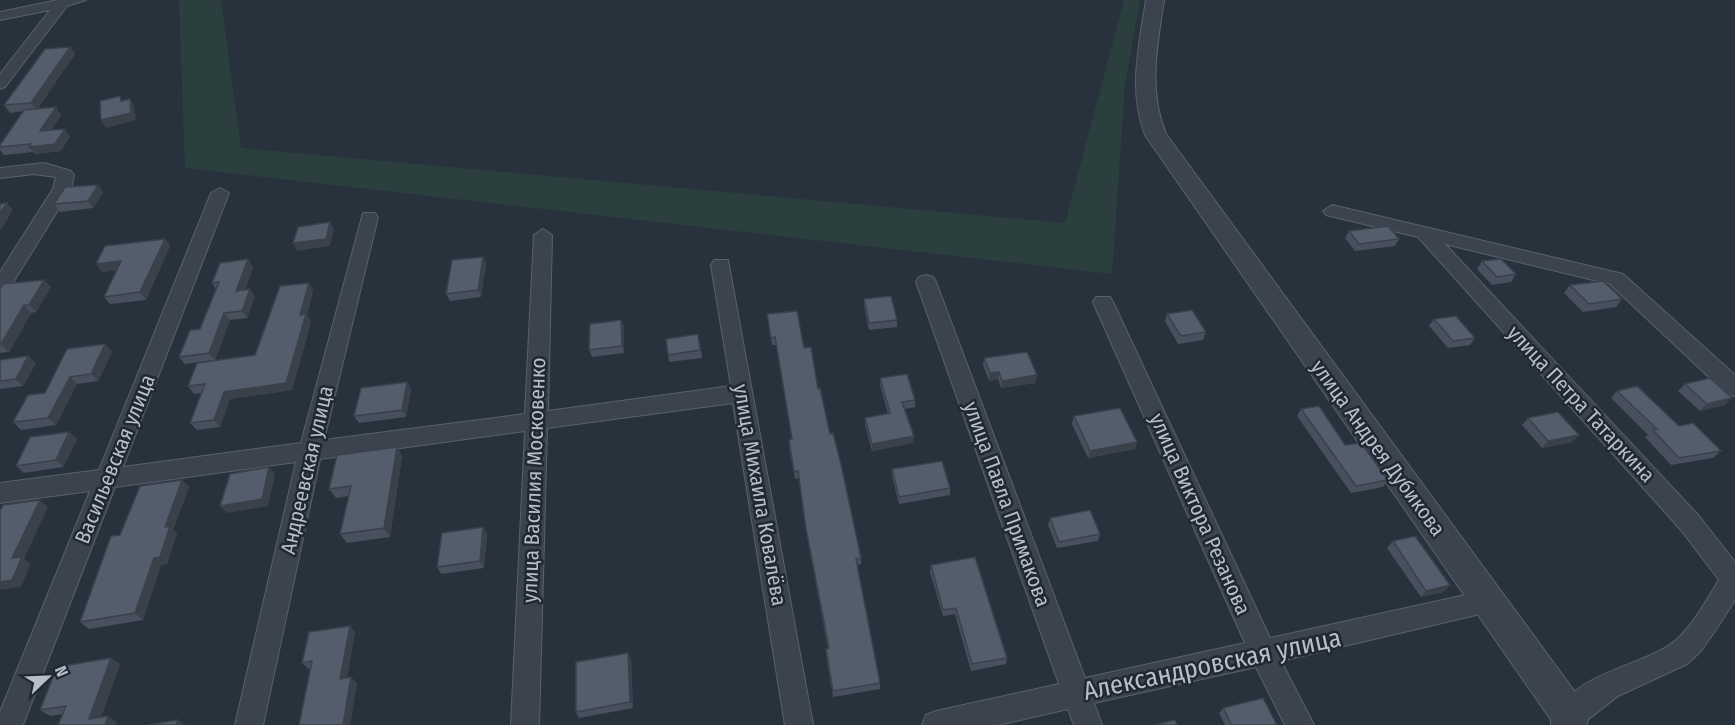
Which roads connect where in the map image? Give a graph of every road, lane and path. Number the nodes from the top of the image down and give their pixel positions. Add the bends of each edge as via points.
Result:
1 (79, 0) edge
2 (1155, 0) edge
3 (63, 3) junction
4 (0, 16) edge
5 (0, 84) edge
6 (0, 173) edge
7 (220, 193) dead end
8 (1332, 211) dead end
9 (369, 217) dead end
10 (1423, 232) junction
11 (543, 235) dead end
12 (721, 265) dead end
13 (926, 282) dead end
14 (0, 287) edge
15 (1103, 302) dead end
16 (1735, 388) edge
17 (743, 393) junction
18 (537, 420) junction
19 (310, 452) junction
20 (108, 476) junction
21 (0, 493) edge
22 (1734, 579) edge
23 (1488, 602) junction
24 (1263, 653) junction
25 (1076, 693) junction
26 (1569, 720) edge
27 (9, 725) edge
28 (249, 725) edge
29 (525, 725) edge
30 (799, 725) edge
31 (936, 725) edge
32 (1088, 725) edge
33 (1299, 725) edge

1 - 3 street
2 - 23 street, улица Андрея Дубикова via 1143,101 1156,135
3 - 4 street
3 - 5 street
6 - 14 street via 47,169 65,175 62,189
7 - 20 street, Васильевская улица
8 - 10 street
9 - 19 street, Андреевская улица
10 - 16 street via 1616,279
10 - 22 street, улица Петра Татаркина via 1690,523
11 - 18 street, улица Василия Московенко
12 - 17 street, улица Михаила Ковалёва
13 - 25 street, улица Павла Примакова
15 - 24 street, улица Виктора Резанова
17 - 18 street
17 - 30 street, улица Михаила Ковалёва
18 - 19 street
18 - 29 street, улица Василия Московенко
19 - 20 street
19 - 28 street, Андреевская улица
20 - 21 street
20 - 27 street, Васильевская улица
22 - 26 street via 1679,655 1630,674 1585,699
23 - 24 street, Александровская улица
23 - 26 street, улица Андрея Дубикова
24 - 25 street, Александровская улица
24 - 33 street, улица Виктора Резанова
25 - 31 street, Александровская улица
25 - 32 street, улица Павла Примакова

